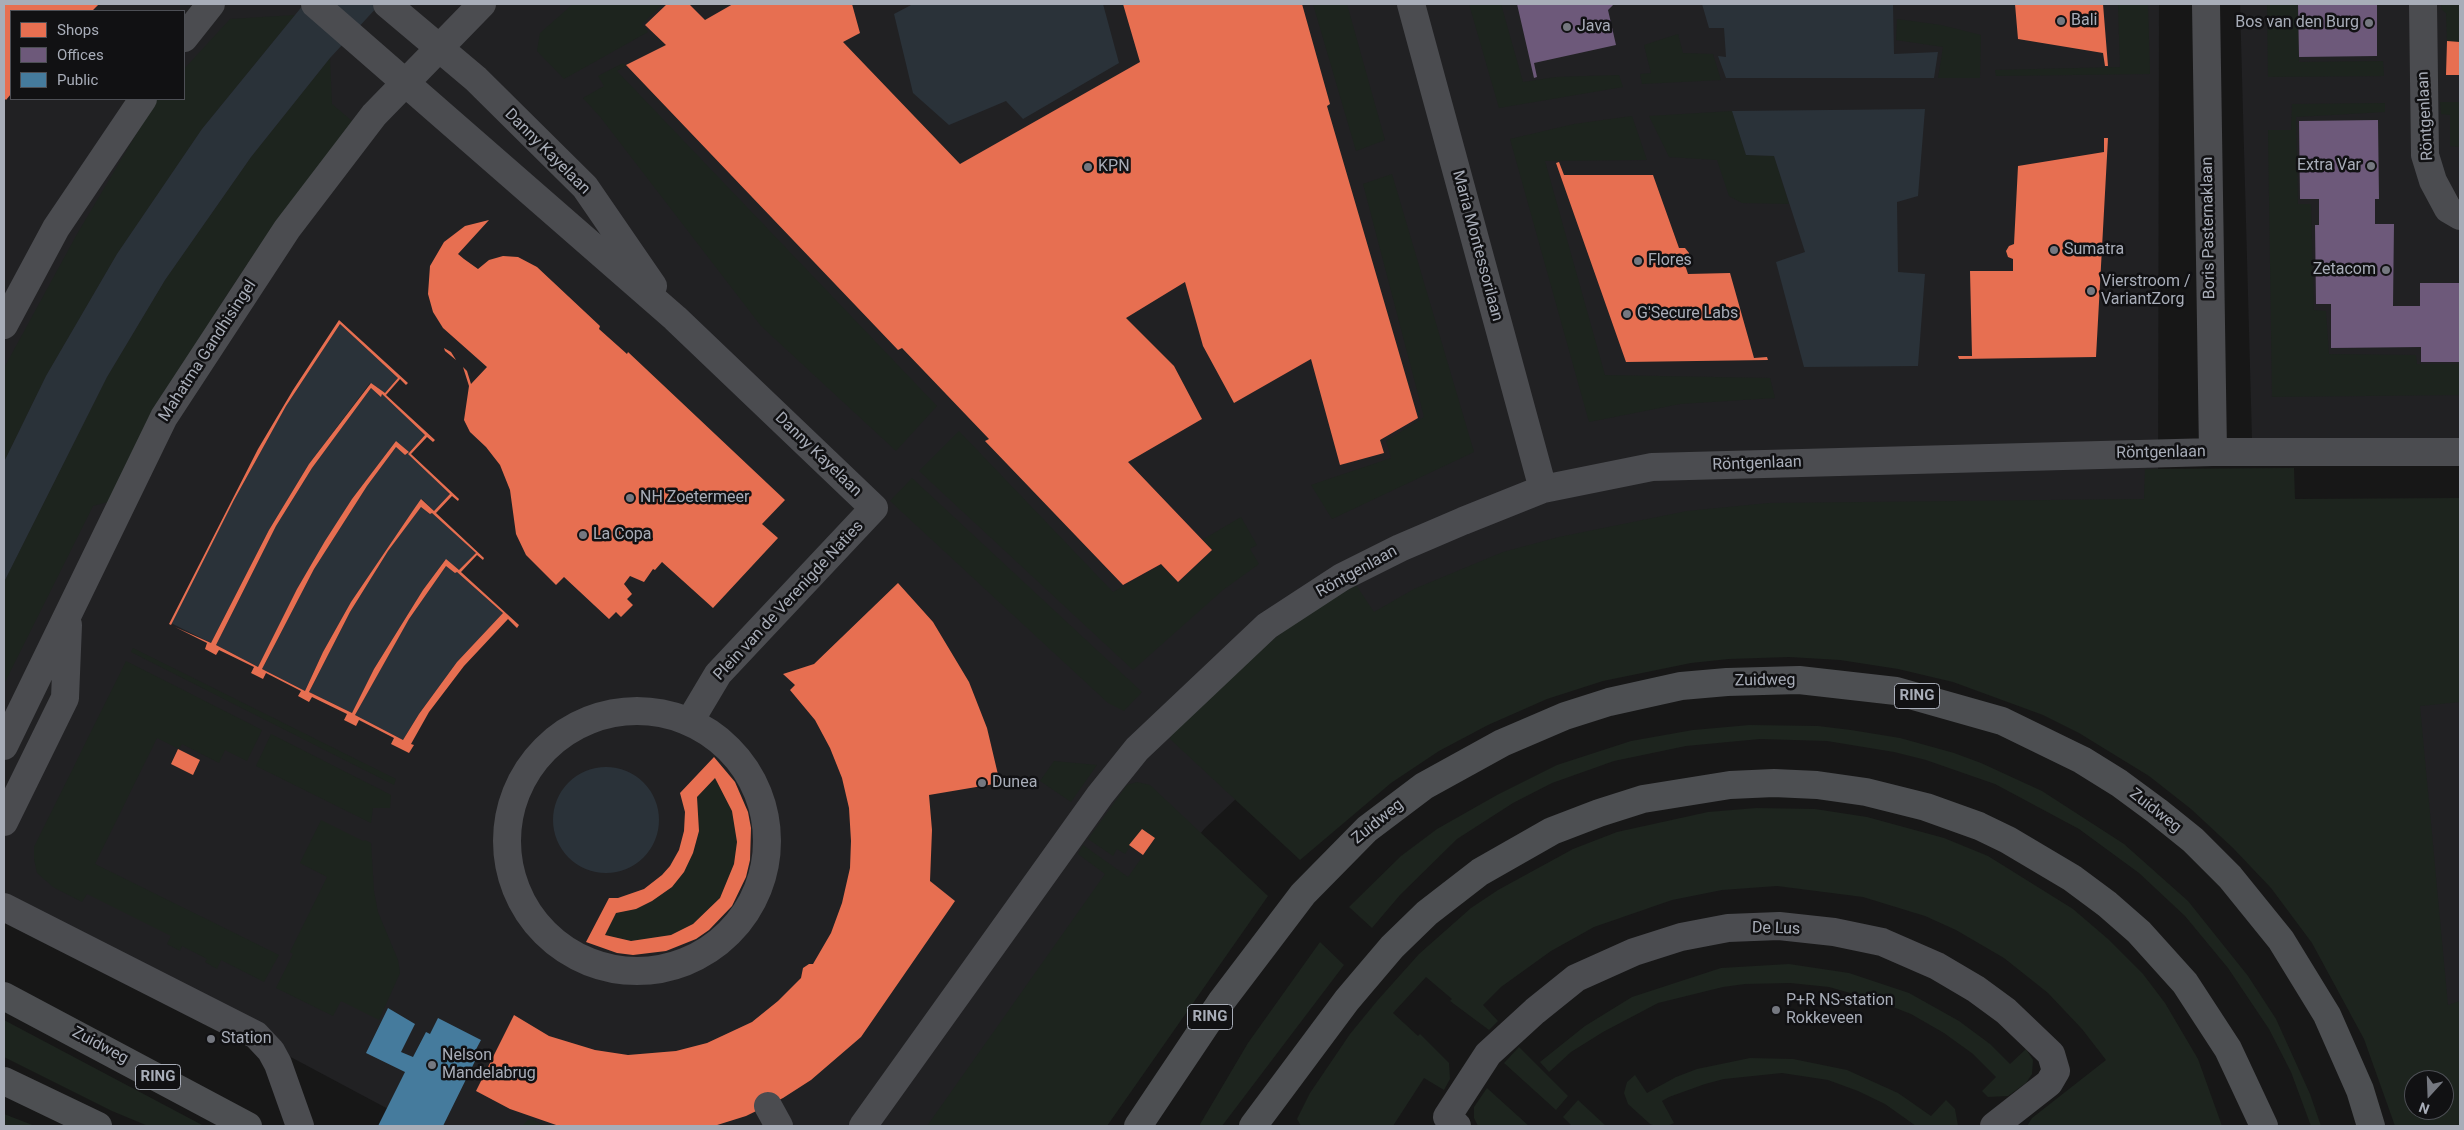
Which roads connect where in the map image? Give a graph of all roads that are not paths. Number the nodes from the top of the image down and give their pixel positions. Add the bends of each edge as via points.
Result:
1 (211, 4) edge
2 (315, 4) edge
3 (482, 4) edge
4 (1411, 4) edge
5 (2206, 4) edge
6 (2423, 4) edge
7 (388, 5) edge
8 (185, 37) edge
9 (438, 48) junction
10 (404, 84) junction
11 (141, 100) edge
12 (2460, 216) edge
13 (675, 318) junction
14 (4, 325) edge
15 (2213, 452) junction
16 (2460, 452) edge
17 (1543, 489) junction
18 (874, 508) joint
19 (68, 618) junction
20 (690, 721) junction
21 (4, 746) edge
22 (4, 822) edge
23 (4, 907) edge
24 (4, 996) edge
25 (4, 1081) edge
26 (98, 1126) edge
27 (248, 1126) edge
28 (300, 1126) edge
29 (863, 1126) edge
30 (1138, 1126) edge
31 (1254, 1126) edge
32 (1457, 1126) edge
33 (1994, 1126) edge
34 (2264, 1126) edge
35 (2371, 1126) edge

1 - 8 street
2 - 10 street, Danny Kayelaan
3 - 9 street, Mahatma Gandhisingel
4 - 17 street, Maria Montessorilaan
5 - 15 street, Boris Pasternaklaan
6 - 12 street, Röntgenlaan via 2425,155 2433,181 2448,209
7 - 9 street, Danny Kayelaan
9 - 10 street, Mahatma Gandhisingel
9 - 13 street, Danny Kayelaan via 476,79 585,187
10 - 13 street, Danny Kayelaan via 444,115
10 - 19 street, Mahatma Gandhisingel via 374,115 287,229 164,417
11 - 14 street via 56,228
13 - 18 street, Danny Kayelaan
15 - 16 street, Röntgenlaan
15 - 17 street, Röntgenlaan via 1652,467
17 - 29 street, Röntgenlaan via 1400,548 1342,577 1266,626 1137,749 1100,795
18 - 20 street, Plein van de Verenigde Naties via 718,674
19 - 21 street, Mahatma Gandhisingel
19 - 22 street via 66,698
20 - 20 street via 682,715 650,709 613,714 581,724 554,742 526,772 513,796 504,827 505,852 512,881 529,914 553,941 573,954 600,965 635,972 674,966 712,951 734,931 758,893 767,853 765,822 758,795 741,763 721,739
23 - 28 street via 256,1035 278,1064
24 - 27 main road, Zuidweg / RING
25 - 26 main road
30 - 35 main road, Zuidweg / RING via 1221,1002 1288,912 1367,829 1424,786 1502,742 1588,709 1662,690 1727,682 1799,680 1896,691 1970,710 2045,741 2120,783 2193,840 2258,909 2305,976 2327,1015
31 - 34 main road via 1362,981 1392,946 1427,913 1480,872 1552,831 1643,799 1730,785 1797,783 1866,792 1926,807 1979,826 2072,878 2139,932 2185,982 2228,1049
32 - 33 street, De Lus via 1447,1118 1488,1054 1535,1010 1576,978 1634,952 1681,937 1728,928 1779,926 1834,932 1882,942 1937,966 1976,989 2045,1048 2051,1054 2056,1071 2049,1084

